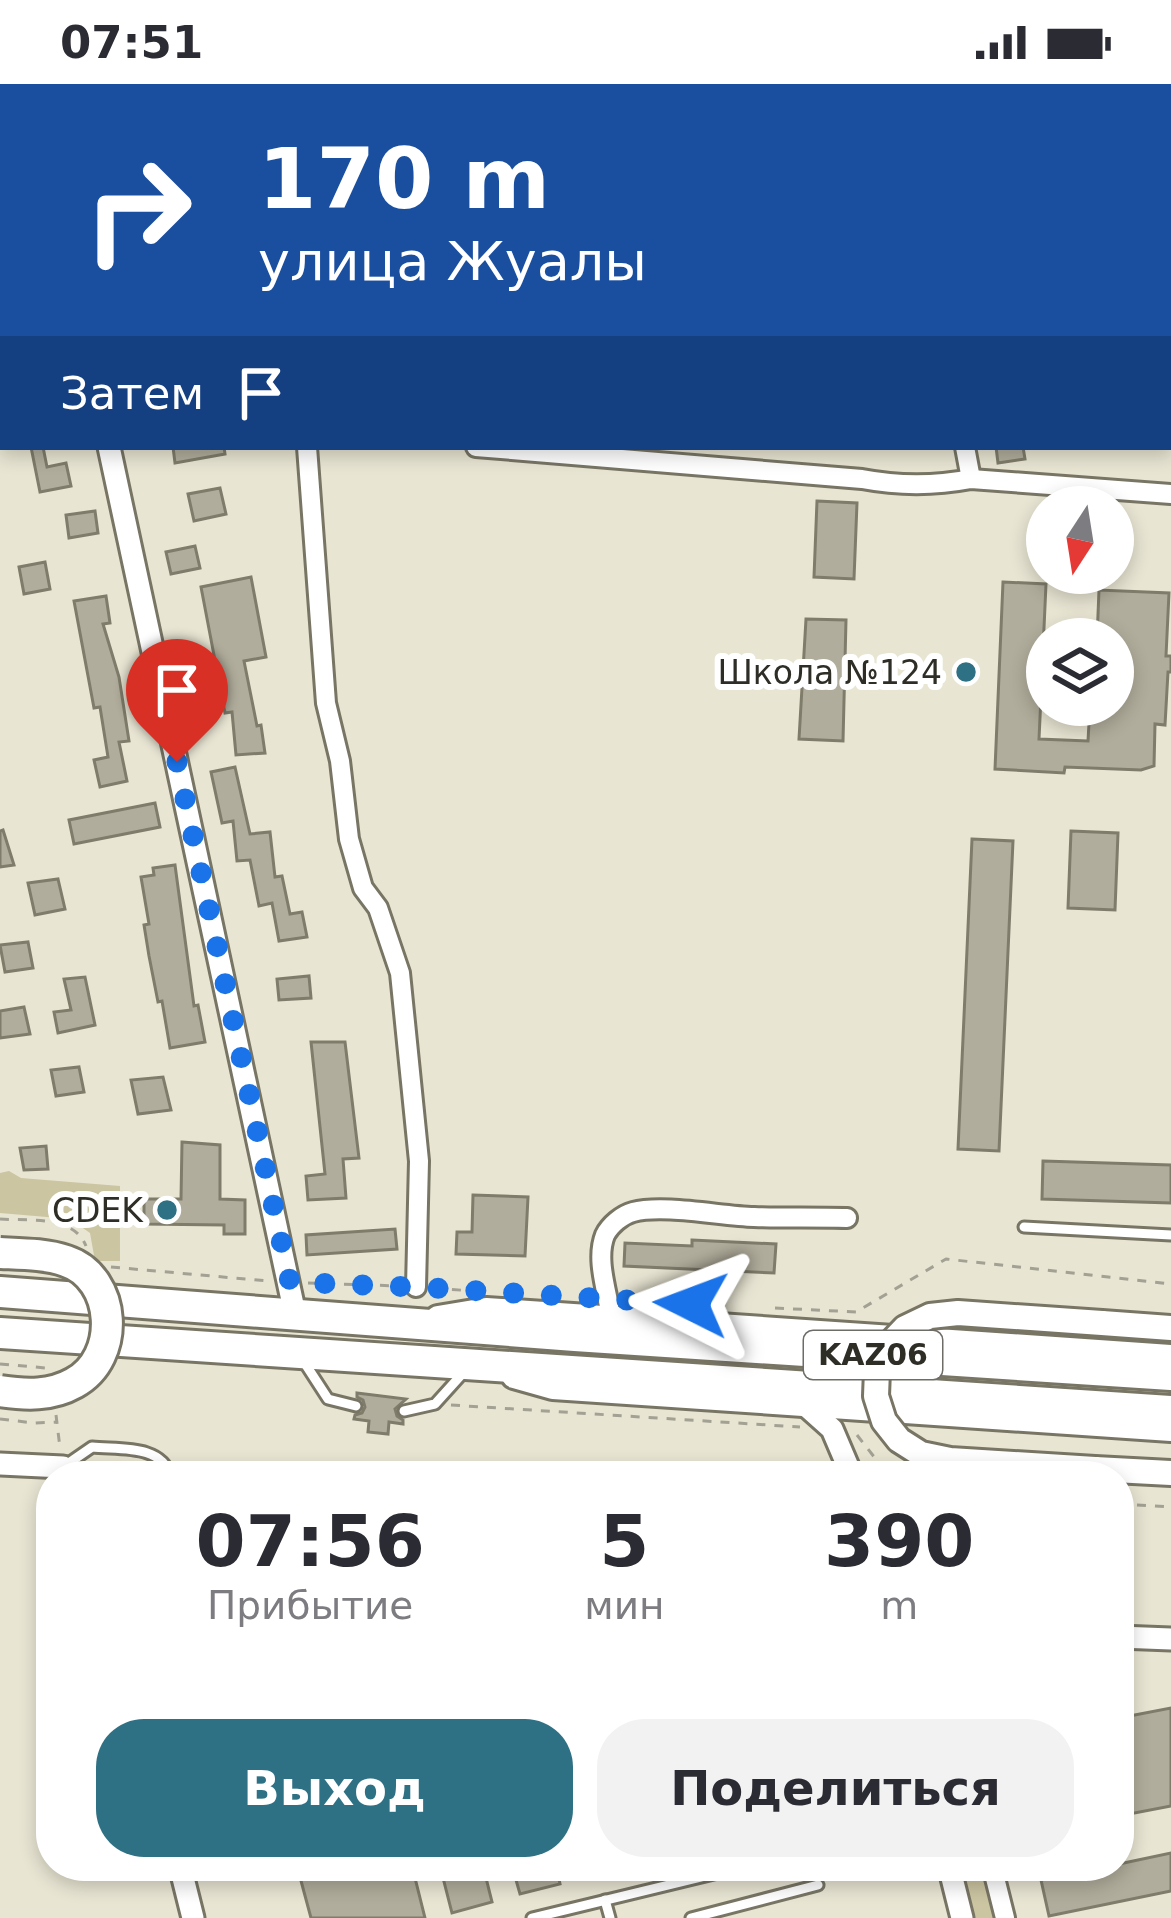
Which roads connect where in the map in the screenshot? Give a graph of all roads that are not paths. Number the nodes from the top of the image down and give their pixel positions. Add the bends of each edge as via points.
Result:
1 (110, 450) edge
2 (307, 450) edge
3 (512, 450) edge
4 (727, 450) edge
5 (966, 450) edge
6 (726, 468) junction
7 (971, 479) junction
8 (1171, 494) edge
9 (847, 1218) dead end
10 (1024, 1227) dead end
11 (1171, 1235) edge
12 (0, 1253) edge
13 (416, 1287) road end
14 (0, 1292) edge
15 (296, 1314) junction
16 (611, 1318) junction
17 (412, 1322) junction
18 (1171, 1328) edge
19 (0, 1333) edge
20 (298, 1353) junction
21 (1171, 1357) edge
22 (471, 1364) junction
23 (1171, 1375) edge
24 (0, 1391) edge
25 (356, 1406) dead end
26 (404, 1411) dead end
27 (1171, 1411) edge
28 (843, 1429) junction
29 (1171, 1429) edge
30 (80, 1461) edge
31 (164, 1461) edge
32 (848, 1461) edge
33 (968, 1461) edge
34 (0, 1464) edge
35 (36, 1468) edge
36 (1134, 1471) edge
37 (1171, 1473) edge
38 (1134, 1638) edge
39 (1171, 1639) edge
40 (184, 1881) edge
41 (684, 1881) edge
42 (953, 1881) edge
43 (996, 1881) edge
44 (818, 1885) dead end
45 (605, 1900) junction
46 (193, 1918) edge
47 (532, 1918) edge
48 (610, 1918) edge
49 (691, 1918) edge
50 (962, 1918) edge
51 (1005, 1918) edge

1 - 15 street
2 - 13 street via 326,704 349,839 400,973 419,1160
3 - 6 street
4 - 6 street
5 - 7 street
6 - 7 street via 889,484
7 - 8 street
9 - 16 street via 634,1211 614,1223 604,1242
10 - 11 lane
12 - 24 highway, bridge via 70,1262 94,1281 107,1333 78,1382 47,1394
14 - 15 highway, KАZ06
15 - 17 highway, KАZ06
16 - 17 main road via 486,1310
16 - 21 main road
17 - 23 highway, KАZ06
18 - 33 main road, bridge via 958,1313 905,1328 878,1370 884,1421 921,1454
19 - 20 highway, KАZ06
20 - 22 highway, KАZ06
20 - 25 lane via 328,1399
22 - 26 lane via 435,1404
22 - 27 highway, KАZ06
22 - 28 main road via 553,1387 805,1404
28 - 29 main road
28 - 32 street
30 - 31 lane via 92,1448
34 - 35 street
36 - 37 main road, bridge
38 - 39 street
40 - 46 street
41 - 45 lane
42 - 50 street
43 - 51 street
44 - 49 lane
45 - 47 lane
45 - 48 lane

